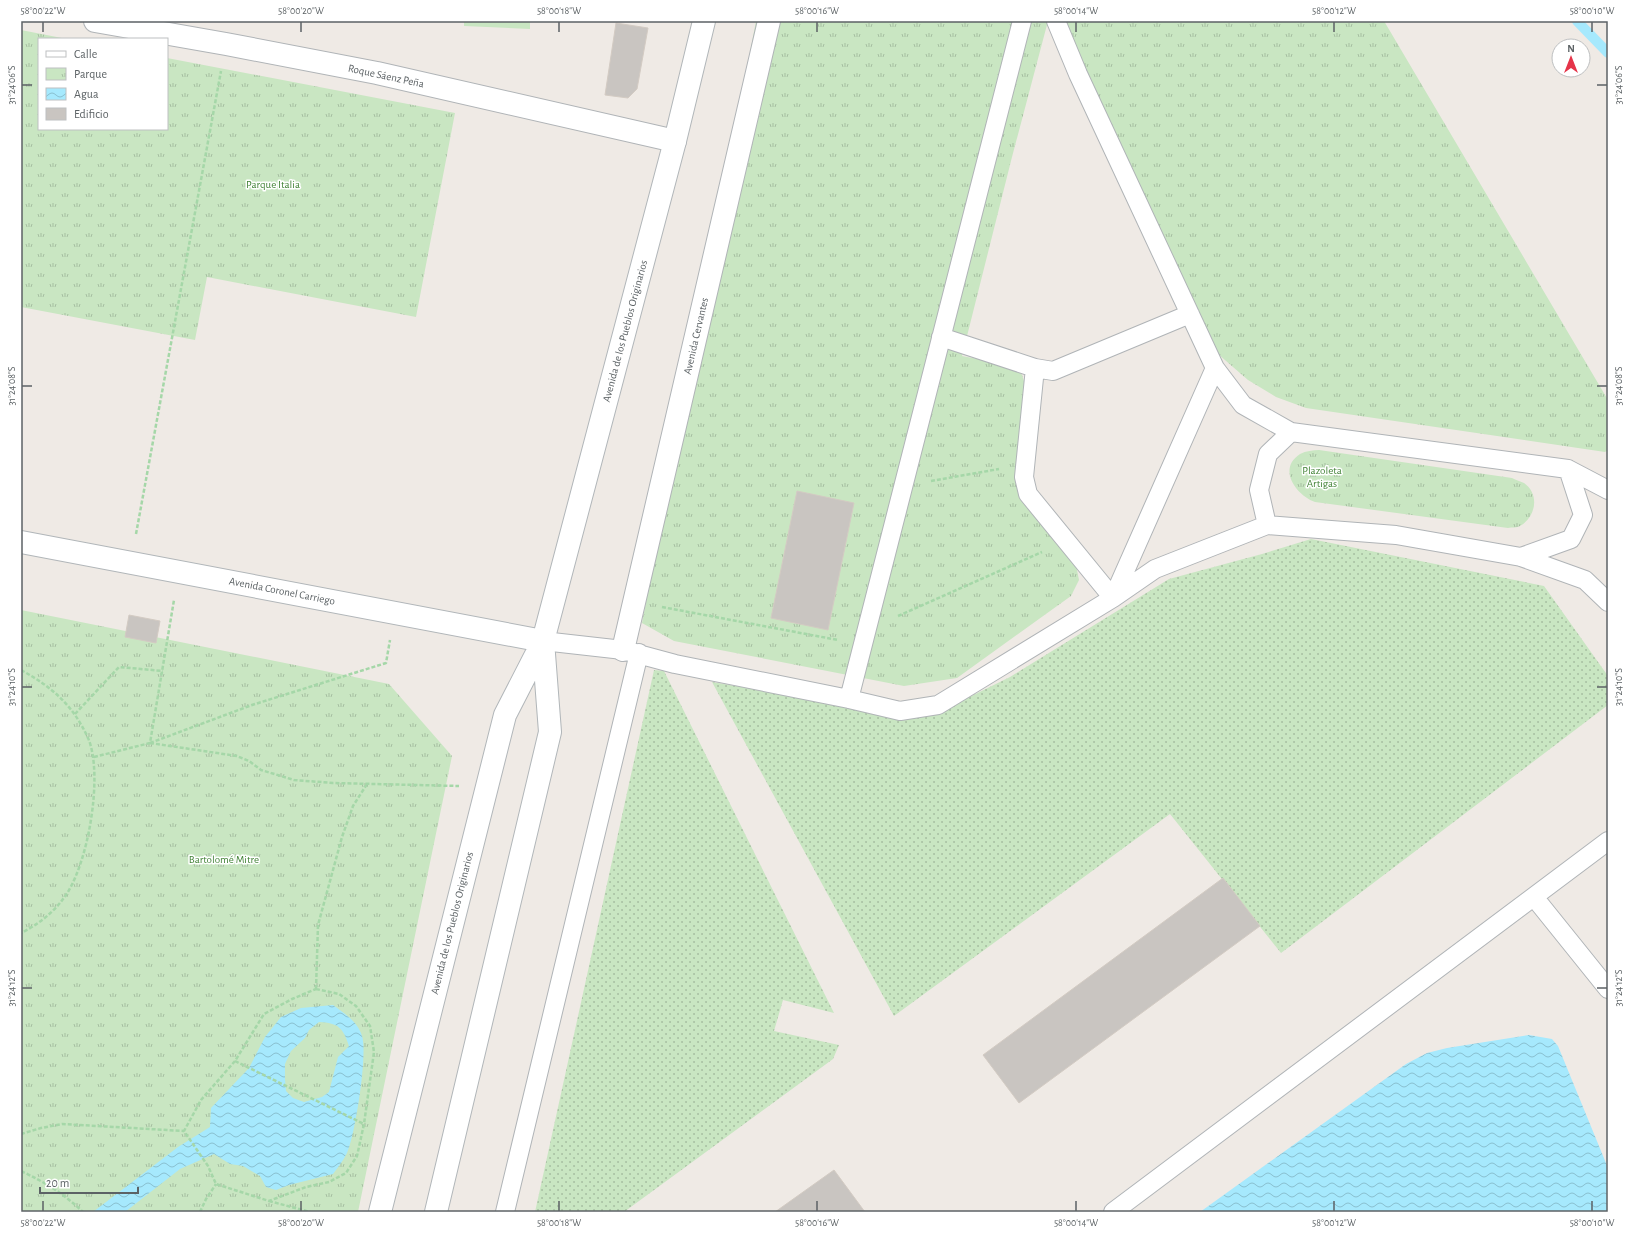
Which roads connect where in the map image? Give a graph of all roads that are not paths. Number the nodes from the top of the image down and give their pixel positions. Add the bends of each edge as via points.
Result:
1 (95, 21) edge
2 (704, 21) edge
3 (769, 21) edge
4 (1022, 21) edge
5 (1056, 21) edge
6 (676, 141) junction
7 (1190, 314) junction
8 (941, 337) junction
9 (1035, 368) junction
10 (1215, 368) junction
11 (1291, 432) junction
12 (1568, 469) junction
13 (1608, 490) edge
14 (1267, 525) junction
15 (21, 542) edge
16 (1521, 557) junction
17 (1113, 598) junction
18 (1608, 602) edge
19 (542, 641) junction
20 (631, 652) junction
21 (849, 699) junction
22 (1608, 841) edge
23 (1534, 897) junction
24 (1608, 989) edge
25 (380, 1212) edge
26 (436, 1212) edge
27 (505, 1212) edge
28 (1113, 1212) edge

1 - 6 street, Roque Sáenz Peña via 377,73
2 - 6 street, Avenida de los Pueblos Originarios
3 - 20 street, Avenida Cervantes
4 - 8 lane
5 - 7 lane via 1078,74
6 - 19 street, Avenida de los Pueblos Originarios
7 - 9 lane via 1053,370
7 - 10 lane
8 - 9 lane
8 - 21 lane
9 - 17 lane via 1024,477 1028,494
10 - 11 lane via 1243,405
10 - 17 lane
11 - 12 lane
11 - 14 lane via 1268,454 1259,490
12 - 13 lane
12 - 16 lane via 1583,515 1571,539
14 - 16 lane via 1396,535
14 - 17 lane via 1155,569
15 - 19 street, Avenida Coronel Carriego
16 - 18 lane via 1585,580
17 - 21 lane via 938,705 900,711
19 - 20 lane
19 - 25 street, Avenida de los Pueblos Originarios via 505,715
19 - 26 street, Avenida de los Pueblos Originarios via 550,732
20 - 21 lane via 675,664
20 - 27 lane
22 - 23 lane
23 - 24 lane
23 - 28 lane

